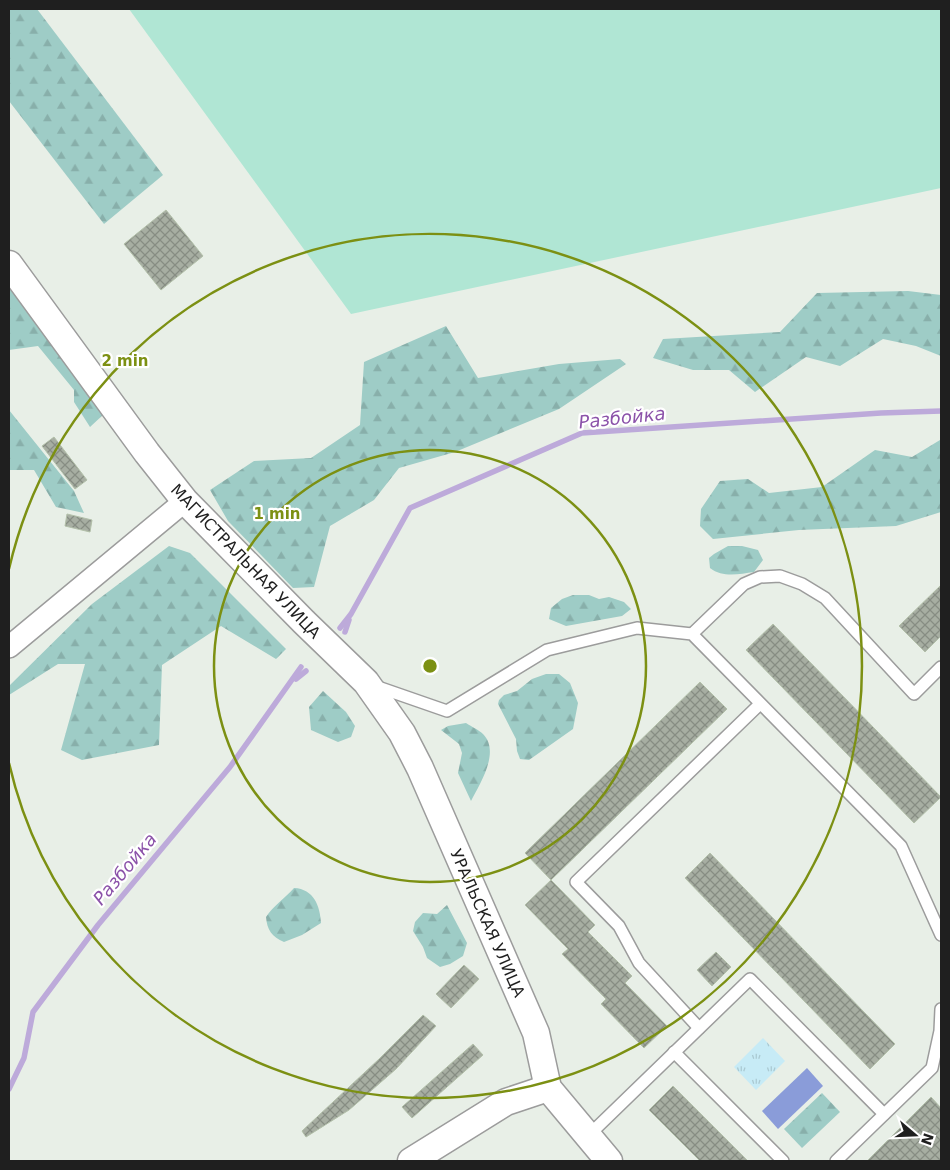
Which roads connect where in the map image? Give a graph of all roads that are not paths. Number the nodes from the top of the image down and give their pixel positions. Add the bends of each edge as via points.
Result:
1 (9, 264) edge
2 (185, 501) junction
3 (692, 634) junction
4 (9, 646) edge
5 (941, 667) edge
6 (366, 682) junction
7 (760, 704) junction
8 (941, 935) edge
9 (941, 1009) edge
10 (700, 1028) junction
11 (674, 1052) junction
12 (548, 1088) junction
13 (884, 1114) junction
14 (588, 1136) junction
15 (411, 1161) edge
16 (609, 1161) edge
17 (783, 1161) edge
18 (836, 1161) edge

1 - 2 street, МАГИСТРАЛЬНАЯ УЛИЦА
2 - 4 street
2 - 6 street, МАГИСТРАЛЬНАЯ УЛИЦА
3 - 5 lane via 744,584 760,577 780,576 825,598 914,694
3 - 6 lane via 637,628 547,650 448,710
3 - 7 lane
6 - 12 street, УРАЛЬСКАЯ УЛИЦА via 402,733 420,768 536,1033
7 - 8 lane via 901,846
7 - 10 lane via 576,882 619,926 639,963
9 - 13 lane via 932,1068
10 - 11 lane
10 - 13 lane via 750,979
11 - 14 lane
11 - 17 lane
12 - 14 street, УРАЛЬСКАЯ УЛИЦА
12 - 15 street via 506,1102
13 - 18 lane
14 - 16 street, УРАЛЬСКАЯ УЛИЦА

